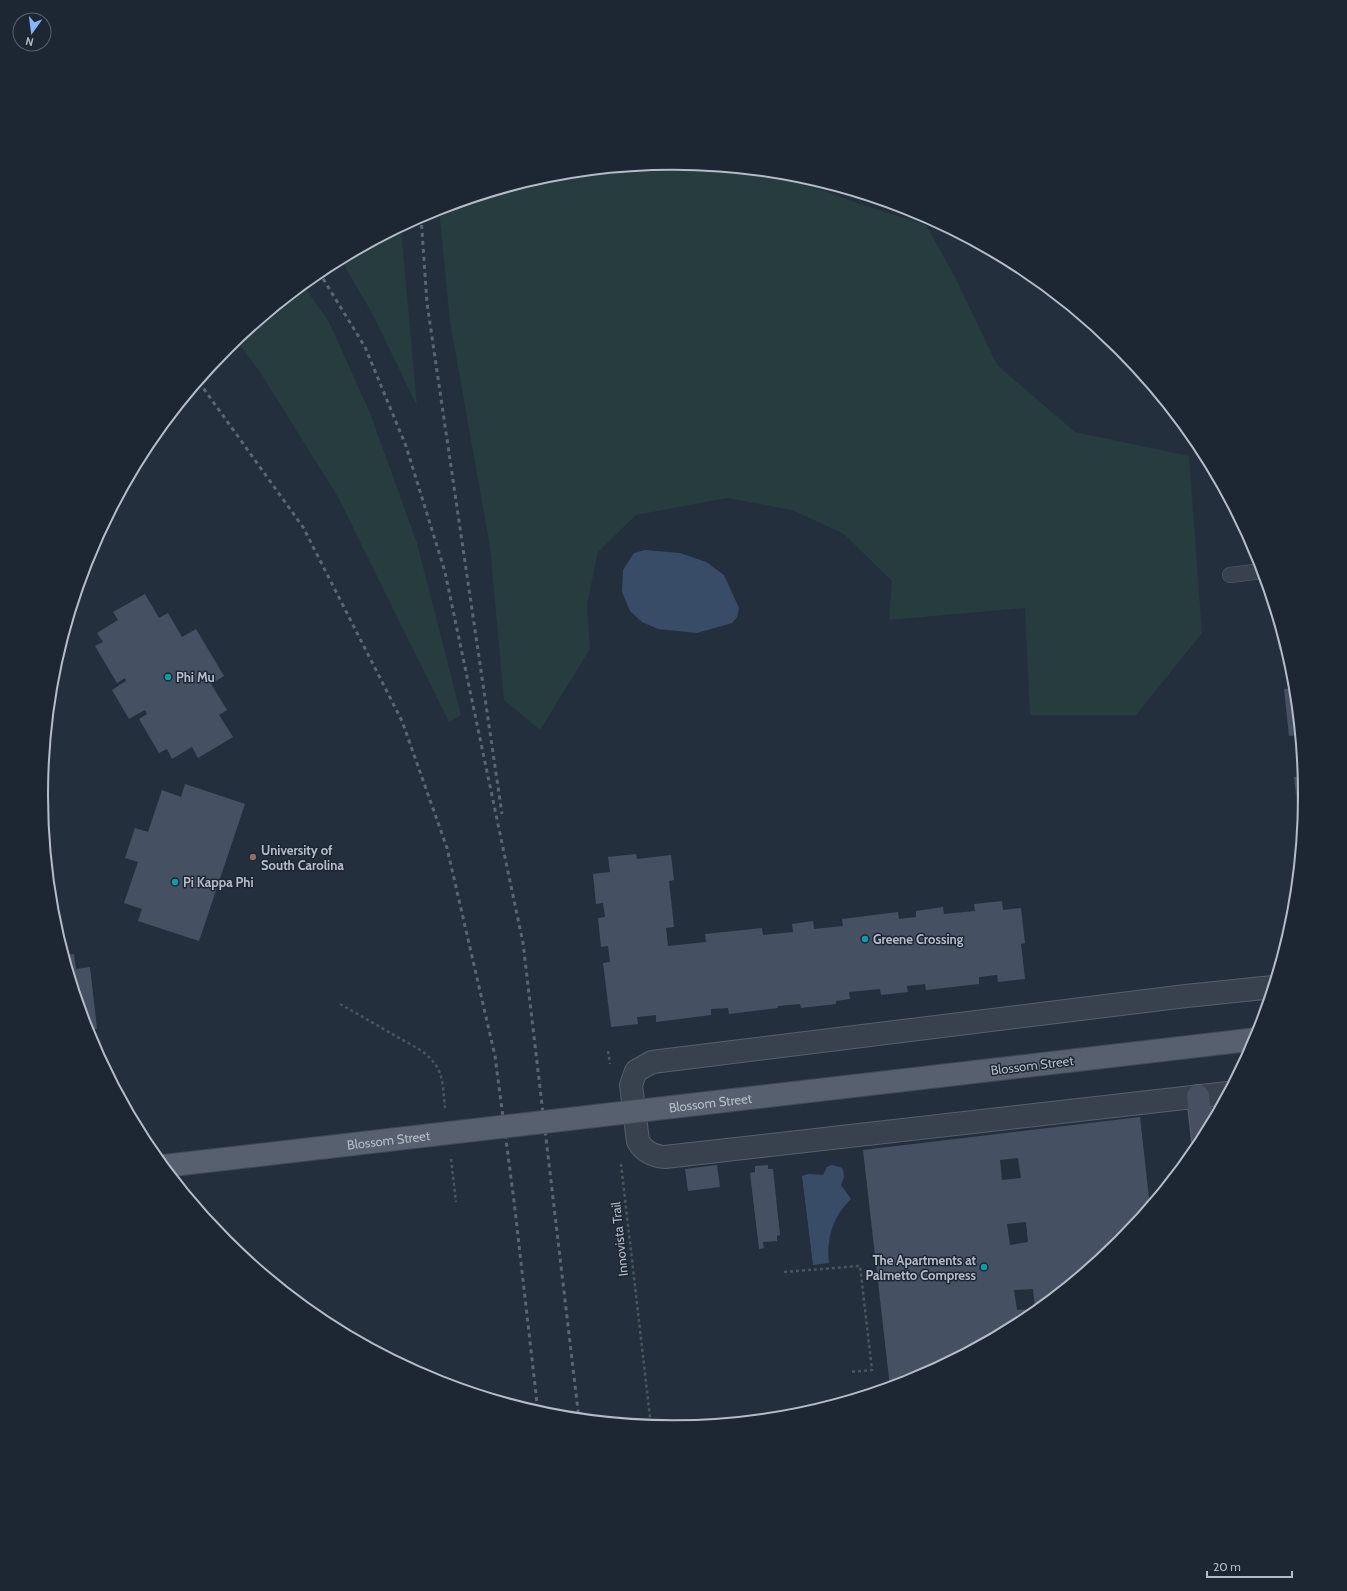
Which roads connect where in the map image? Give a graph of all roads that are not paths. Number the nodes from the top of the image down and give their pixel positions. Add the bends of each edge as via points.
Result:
1 (1257, 572) edge
2 (1230, 575) dead end
3 (1269, 987) edge
4 (1249, 1040) edge
5 (1223, 1094) edge
6 (1198, 1096) junction
7 (1202, 1130) edge
8 (169, 1165) edge

1 - 2 lane
3 - 6 street via 652,1062 636,1071 631,1085 638,1141 647,1152 665,1157
4 - 8 main road, Blossom Street, bridge
5 - 6 street
6 - 7 street

